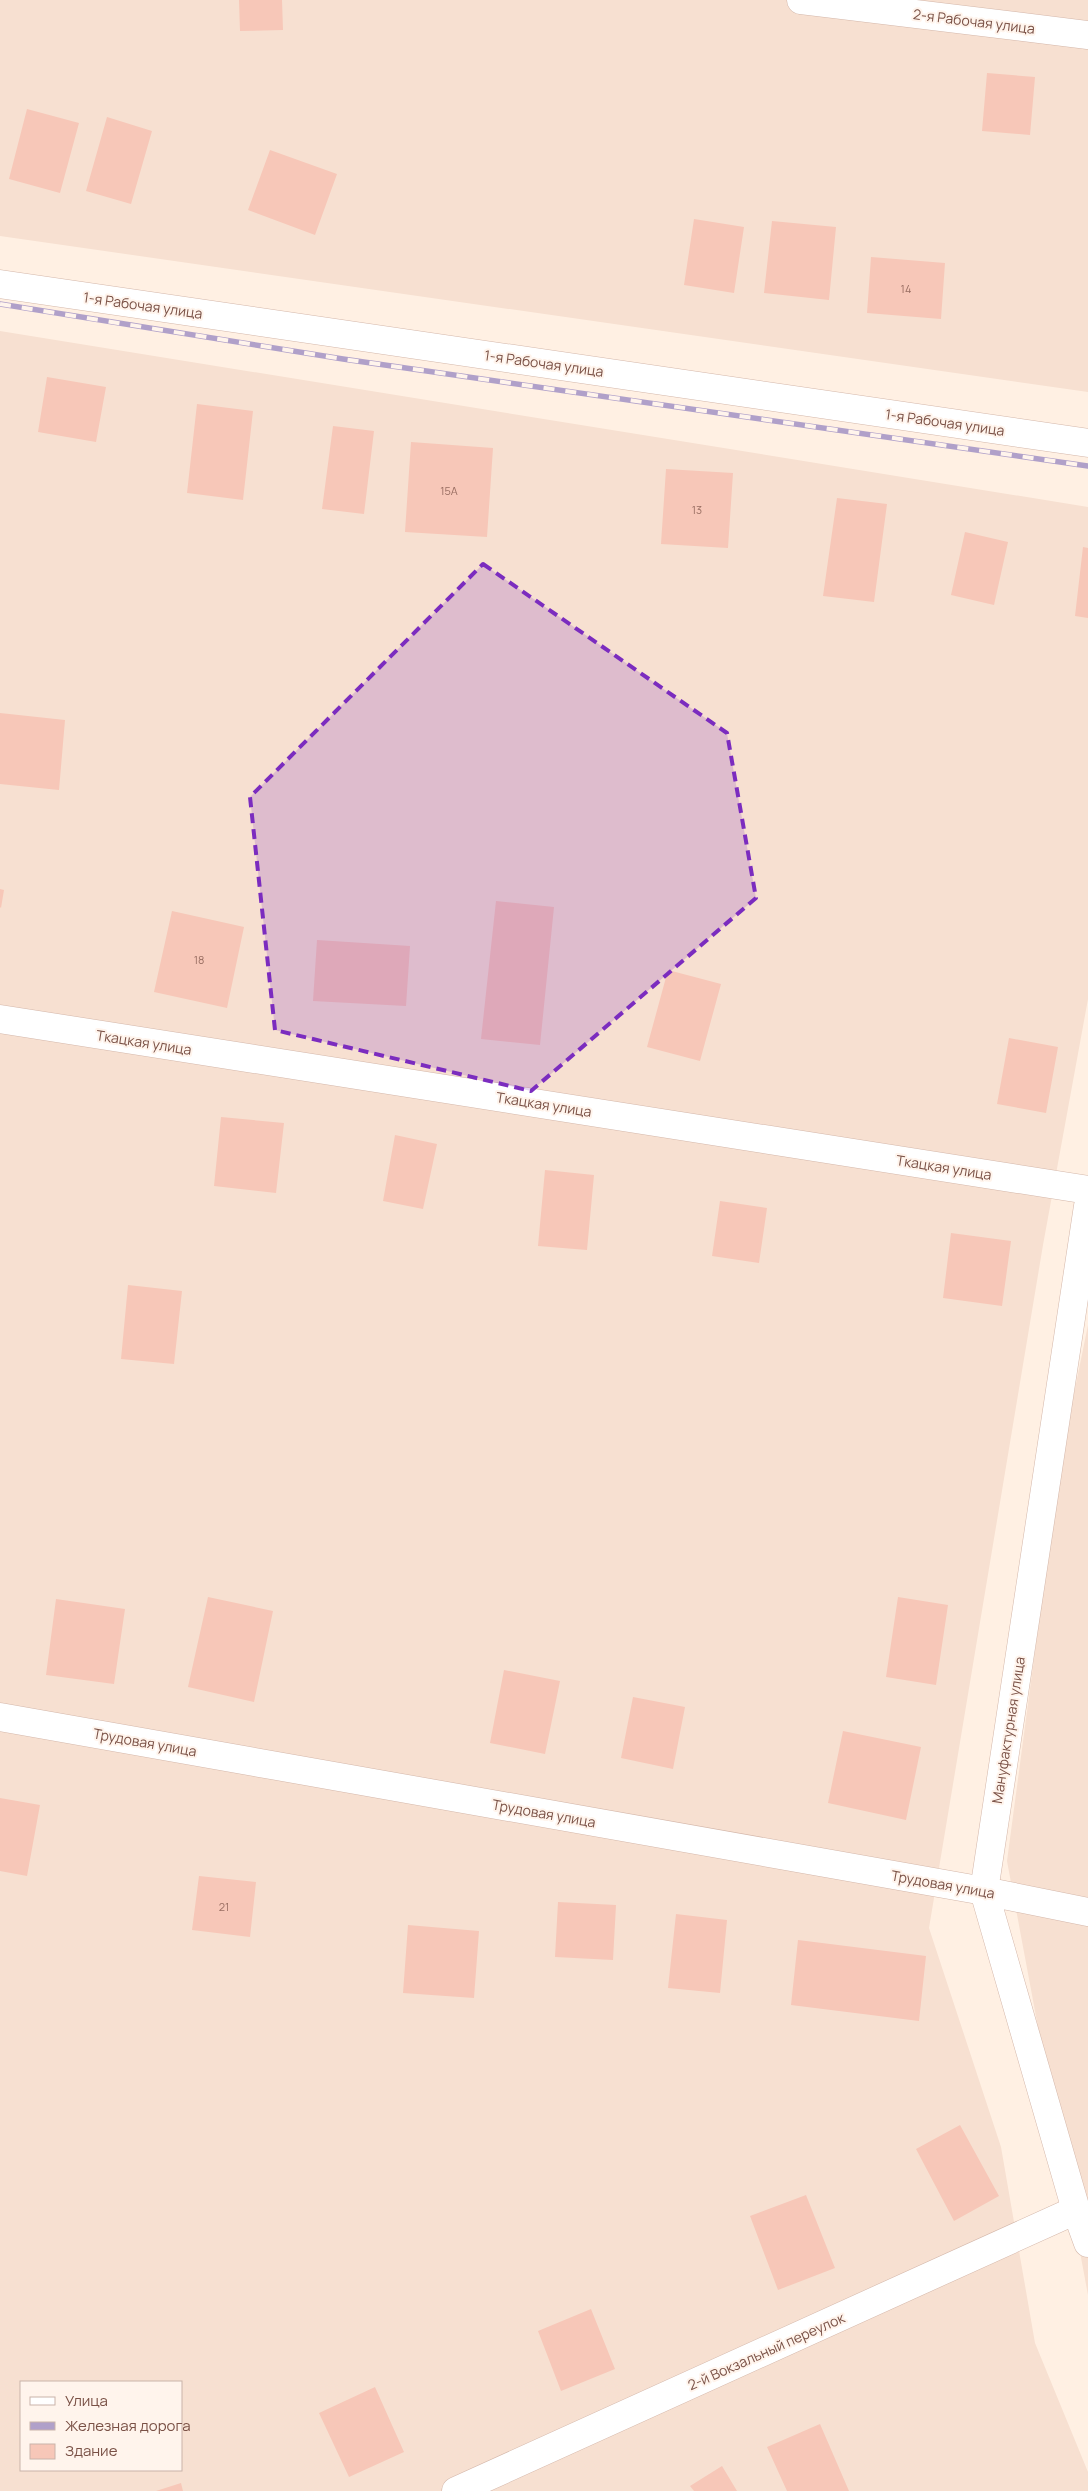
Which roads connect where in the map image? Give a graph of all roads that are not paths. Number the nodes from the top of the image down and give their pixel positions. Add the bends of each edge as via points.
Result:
1 (801, 0) edge
2 (1088, 35) edge
3 (0, 284) edge
4 (1088, 443) edge
5 (0, 1019) edge
6 (1088, 1190) edge
7 (1088, 1206) edge
8 (0, 1717) edge
9 (984, 1891) junction
10 (1088, 1912) edge
11 (1076, 2210) junction
12 (1088, 2243) edge
13 (456, 2491) edge

1 - 2 street, 2-я Рабочая улица
3 - 4 street, 1-я Рабочая улица
5 - 6 street, Ткацкая улица
7 - 9 street, Мануфактурная улица
8 - 9 street, Трудовая улица
9 - 10 street, Трудовая улица
9 - 11 street, Мануфактурная улица
11 - 12 street, Мануфактурная улица
11 - 13 street, 2-й Вокзальный переулок

